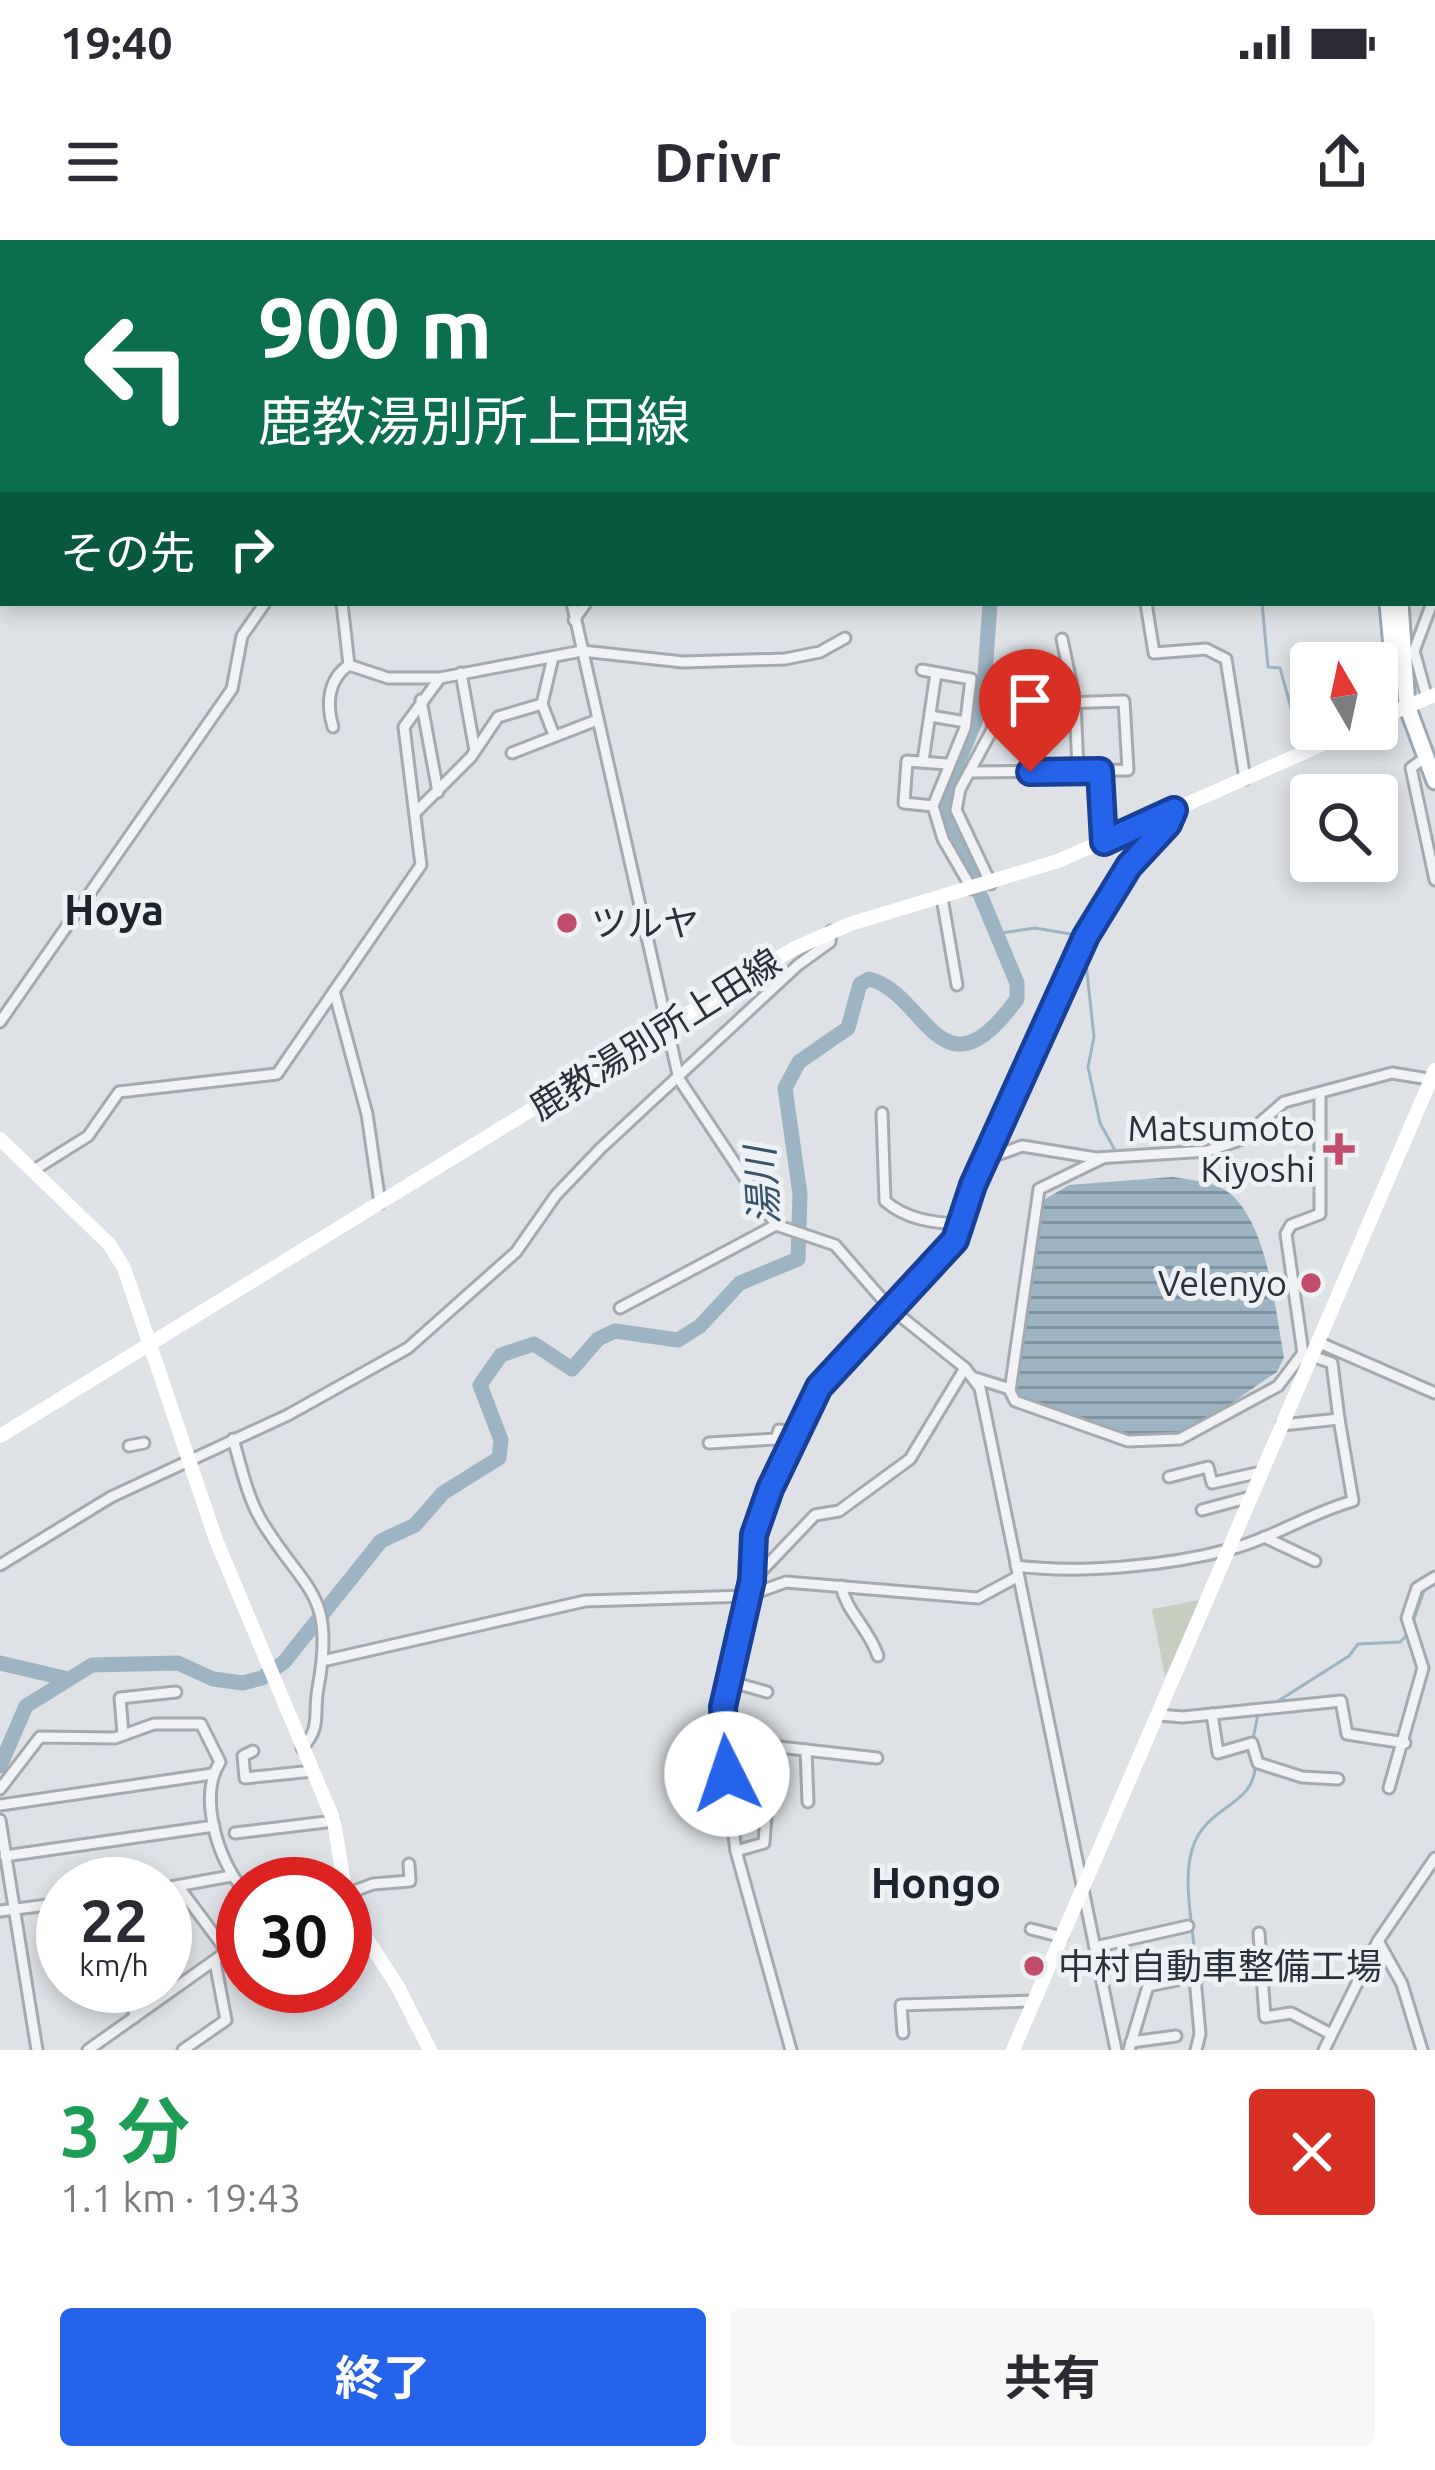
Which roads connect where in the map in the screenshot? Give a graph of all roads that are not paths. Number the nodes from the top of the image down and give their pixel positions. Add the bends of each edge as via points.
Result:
1 (263, 606) edge
2 (342, 606) edge
3 (572, 606) edge
4 (584, 606) edge
5 (1146, 606) edge
6 (1388, 606) edge
7 (1400, 606) edge
8 (1432, 606) edge
9 (574, 620) junction
10 (845, 638) dead end
11 (1062, 639) dead end
12 (582, 651) junction
13 (553, 657) junction
14 (349, 665) junction
15 (922, 670) dead end
16 (936, 673) junction
17 (999, 673) dead end
18 (461, 674) junction
19 (440, 677) junction
20 (1431, 697) edge
21 (421, 700) junction
22 (1076, 701) junction
23 (542, 704) junction
24 (1027, 704) junction
25 (998, 705) junction
26 (1407, 706) junction
27 (1398, 710) edge
28 (930, 716) junction
29 (597, 720) junction
30 (966, 722) junction
31 (333, 727) dead end
32 (554, 736) junction
33 (1310, 750) edge
34 (475, 751) junction
35 (512, 753) dead end
36 (1423, 758) junction
37 (923, 761) junction
38 (946, 764) junction
39 (1078, 770) junction
40 (1100, 771) junction
41 (973, 772) junction
42 (1030, 772) junction
43 (1245, 779) junction
44 (1435, 781) edge
45 (438, 792) junction
46 (933, 806) junction
47 (1174, 810) junction
48 (416, 812) junction
49 (1104, 842) junction
50 (1435, 880) edge
51 (981, 887) junction
52 (942, 898) junction
53 (830, 931) junction
54 (957, 985) dead end
55 (334, 992) junction
56 (0, 1022) edge
57 (667, 1026) junction
58 (1434, 1076) edge
59 (679, 1079) junction
60 (1321, 1093) junction
61 (882, 1113) dead end
62 (0, 1139) edge
63 (1103, 1158) junction
64 (986, 1159) junction
65 (34, 1171) junction
66 (381, 1203) junction
67 (960, 1224) junction
68 (776, 1225) junction
69 (889, 1307) junction
70 (620, 1308) dead end
71 (150, 1342) junction
72 (1313, 1350) junction
73 (969, 1372) junction
74 (1010, 1389) junction
75 (1435, 1393) edge
76 (1339, 1419) junction
77 (1282, 1425) junction
78 (798, 1432) junction
79 (0, 1436) edge
80 (233, 1439) junction
81 (144, 1443) dead end
82 (709, 1443) dead end
83 (129, 1446) dead end
84 (191, 1460) junction
85 (1262, 1472) junction
86 (1169, 1477) dead end
87 (1250, 1497) junction
88 (1202, 1510) dead end
89 (1264, 1537) junction
90 (1229, 1550) junction
91 (1315, 1561) dead end
92 (0, 1565) edge
93 (1017, 1572) junction
94 (1435, 1577) edge
95 (752, 1580) junction
96 (841, 1586) junction
97 (747, 1597) junction
98 (878, 1656) dead end
99 (327, 1660) junction
100 (728, 1681) junction
101 (176, 1692) dead end
102 (767, 1692) dead end
103 (1158, 1714) junction
104 (1212, 1714) junction
105 (123, 1734) junction
106 (725, 1741) junction
107 (1405, 1743) junction
108 (302, 1748) junction
109 (806, 1750) junction
110 (253, 1751) dead end
111 (877, 1758) dead end
112 (313, 1771) junction
113 (212, 1774) junction
114 (727, 1774) junction
115 (1338, 1778) dead end
116 (683, 1785) dead end
117 (1389, 1788) dead end
118 (0, 1789) edge
119 (729, 1798) junction
120 (808, 1802) dead end
121 (0, 1805) edge
122 (0, 1820) edge
123 (334, 1821) junction
124 (214, 1826) junction
125 (235, 1833) dead end
126 (736, 1851) junction
127 (5, 1856) junction
128 (225, 1857) edge
129 (340, 1857) edge
130 (1435, 1858) edge
131 (409, 1864) dead end
132 (372, 1884) edge
133 (1082, 1888) junction
134 (192, 1904) edge
135 (36, 1907) edge
136 (14, 1910) junction
137 (0, 1911) edge
138 (1188, 1926) dead end
139 (1031, 1929) dead end
140 (1259, 1933) dead end
141 (216, 1936) edge
142 (1062, 1937) junction
143 (1378, 1941) junction
144 (372, 1943) edge
145 (1095, 1947) junction
146 (215, 1962) joint
147 (1231, 1969) dead end
148 (1195, 1978) junction
149 (1034, 2001) junction
150 (134, 2013) edge
151 (135, 2017) junction
152 (903, 2033) dead end
153 (1331, 2034) junction
154 (1176, 2036) dead end
155 (1130, 2046) edge
156 (37, 2050) edge
157 (88, 2050) edge
158 (183, 2050) edge
159 (430, 2050) edge
160 (791, 2050) edge
161 (1013, 2050) edge
162 (1116, 2050) edge
163 (1196, 2050) edge
164 (1324, 2050) edge
165 (1422, 2050) edge

1 - 56 street via 242,636 232,689
2 - 14 street
3 - 9 street
4 - 9 street
5 - 43 street via 1154,653 1206,649 1226,659
6 - 26 main road via 1390,656
7 - 26 main road
8 - 20 street via 1414,651
9 - 12 street
10 - 12 street via 785,659 683,662
11 - 22 street
12 - 13 street
12 - 29 street
13 - 18 street
13 - 23 street
14 - 19 street via 388,678
14 - 31 street via 337,673 329,698
15 - 16 street
16 - 28 street
16 - 30 street via 971,679
17 - 25 street
18 - 19 street
18 - 34 street
19 - 21 street
20 - 26 street
21 - 45 street
21 - 48 street via 404,727
22 - 24 street
22 - 39 street
22 - 40 street via 1124,701 1128,770
23 - 32 street
23 - 34 street via 498,717
24 - 25 street
24 - 42 street
25 - 41 street
26 - 27 street
26 - 36 main road
28 - 30 street
28 - 37 street
29 - 32 street
29 - 57 street
30 - 38 street
32 - 35 street
33 - 43 street, 鹿教湯別所上田線
34 - 45 street
36 - 44 main road
36 - 50 street via 1411,768
37 - 38 street
37 - 46 street via 907,761 904,803
38 - 46 street
39 - 40 street
39 - 42 street
40 - 49 street
41 - 42 street
41 - 51 street via 956,810
43 - 47 street, 鹿教湯別所上田線
45 - 48 street
46 - 51 street via 943,839
47 - 49 street, 鹿教湯別所上田線
47 - 64 street via 1086,936
48 - 55 street via 421,865
49 - 51 street, 鹿教湯別所上田線
51 - 52 street, 鹿教湯別所上田線
52 - 53 street, 鹿教湯別所上田線
52 - 54 street
53 - 57 street, 鹿教湯別所上田線
53 - 59 street via 830,942
55 - 65 street via 277,1074 118,1092 88,1136
55 - 66 street
57 - 59 street
57 - 66 street, 鹿教湯別所上田線
58 - 60 street via 1392,1073
58 - 72 street
59 - 68 street
59 - 80 street via 570,1179 516,1252 407,1348
60 - 63 street via 1277,1105 1240,1140 1208,1150
60 - 72 street via 1320,1214 1286,1234
61 - 67 street via 885,1201 933,1223
62 - 65 street
63 - 64 street via 1022,1146
63 - 74 street via 1039,1189
64 - 67 street
65 - 71 street via 115,1250
66 - 71 street, 鹿教湯別所上田線
67 - 69 street via 943,1257
68 - 69 street via 835,1245
68 - 70 street
69 - 73 street
69 - 78 street via 819,1387
71 - 79 street, 鹿教湯別所上田線
71 - 84 street
72 - 74 street via 1278,1386 1180,1439 1128,1441 1016,1401
72 - 75 street
72 - 76 street via 1332,1363
72 - 77 street
73 - 74 street
73 - 93 street via 980,1388
73 - 95 street via 910,1459 839,1511 815,1515
76 - 77 street
76 - 89 street via 1353,1501
77 - 85 street
78 - 82 street
78 - 95 street via 754,1535
80 - 84 street
80 - 99 street via 255,1508 311,1584
81 - 83 street
84 - 92 street via 111,1497
84 - 108 street
85 - 86 street via 1212,1483 1208,1467
85 - 87 street
87 - 88 street
87 - 90 street
89 - 90 street
89 - 91 street
90 - 93 street
90 - 103 street
93 - 96 street via 978,1598
93 - 133 street
94 - 107 street via 1417,1588 1407,1618 1424,1668
95 - 97 street
96 - 97 street via 786,1582
96 - 98 street
97 - 99 street via 585,1600
97 - 100 street
99 - 108 street via 316,1733
100 - 102 street
100 - 106 street
101 - 105 street via 120,1698
103 - 104 street
103 - 133 street
104 - 107 street via 1341,1701 1347,1735
104 - 115 street via 1218,1753 1252,1743 1258,1762 1302,1778
105 - 113 street via 201,1724 220,1762
105 - 118 street via 40,1737
106 - 109 street
106 - 114 street
107 - 117 street
108 - 112 street
109 - 111 street
109 - 120 street
110 - 112 street via 242,1756 245,1778
112 - 123 street
113 - 121 street
113 - 124 street
114 - 116 street
114 - 119 street
119 - 126 street
119 - 126 street via 767,1801 764,1844
122 - 127 street
123 - 125 street
123 - 129 street
124 - 127 street
124 - 128 street
126 - 160 street
127 - 136 street
130 - 143 street
131 - 132 street via 410,1881
133 - 142 street
133 - 145 street
134 - 141 street
135 - 136 street
136 - 137 street
136 - 156 street
138 - 145 street
139 - 142 street
140 - 153 street via 1265,2018 1291,2013
142 - 149 street
143 - 153 street
143 - 165 street via 1402,1984
144 - 159 street
145 - 162 street
146 - 151 street
146 - 158 street via 226,2020
147 - 148 street
148 - 155 street via 1148,1986
148 - 163 street
149 - 152 street via 901,2005
149 - 161 street
150 - 151 street
151 - 157 street
153 - 164 street
154 - 155 street

